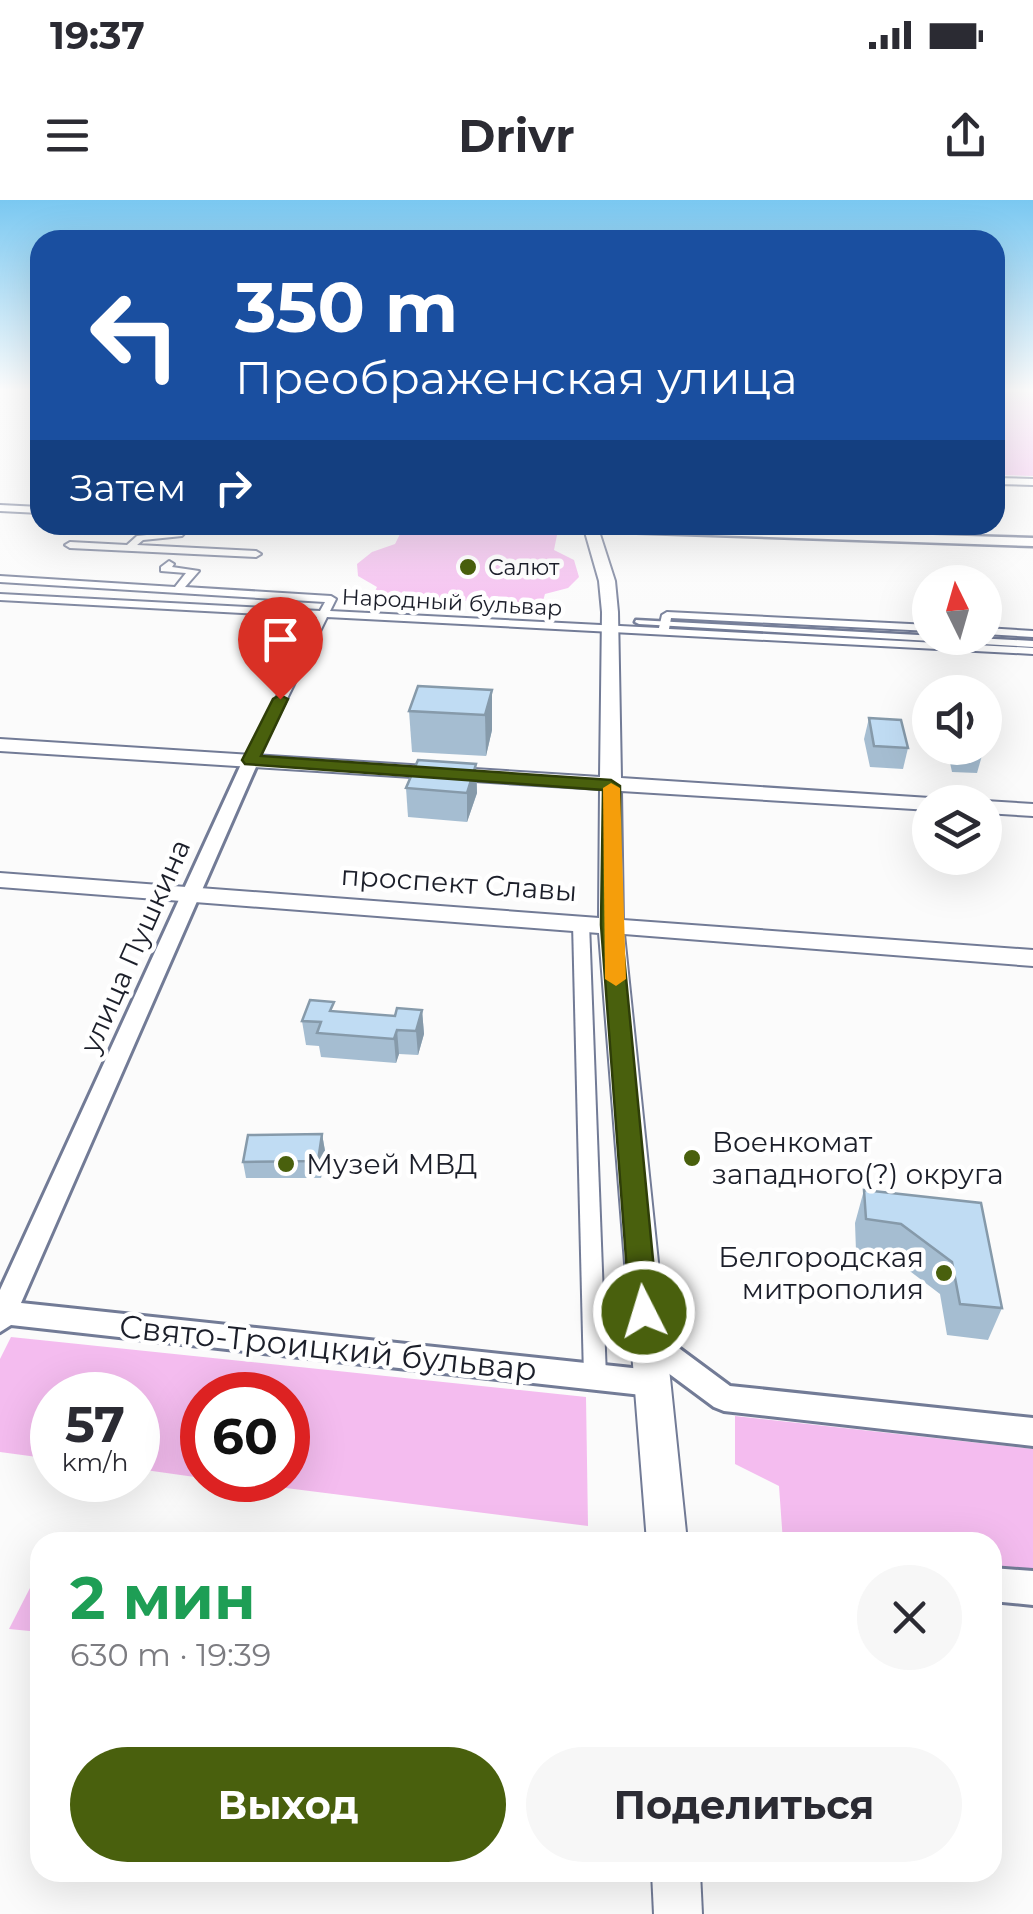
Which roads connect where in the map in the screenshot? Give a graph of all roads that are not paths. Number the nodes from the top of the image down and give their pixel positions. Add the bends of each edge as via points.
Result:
1 (1005, 481) edge
2 (1033, 482) edge
3 (0, 508) edge
4 (30, 510) edge
5 (168, 535) edge
6 (593, 535) edge
7 (877, 535) edge
8 (1033, 542) edge
9 (70, 546) dead end
10 (129, 548) junction
11 (256, 554) dead end
12 (175, 558) junction
13 (0, 580) edge
14 (177, 590) junction
15 (0, 597) edge
16 (330, 599) joint
17 (322, 615) junction
18 (640, 622) dead end
19 (666, 623) junction
20 (611, 630) junction
21 (912, 630) edge
22 (1002, 637) edge
23 (1033, 642) edge
24 (0, 745) edge
25 (251, 760) junction
26 (611, 786) junction
27 (912, 803) edge
28 (1002, 808) edge
29 (1033, 810) edge
30 (0, 880) edge
31 (192, 893) junction
32 (581, 923) junction
33 (611, 925) junction
34 (1033, 958) edge
35 (644, 1312) junction
36 (2, 1317) edge
37 (595, 1377) junction
38 (651, 1383) junction
39 (1033, 1432) edge
40 (666, 1532) edge
41 (1002, 1585) edge
42 (1033, 1588) edge
43 (676, 1882) edge
44 (678, 1914) edge

1 - 2 street
3 - 4 street
5 - 10 street via 140,538
6 - 20 main road
7 - 8 main road
9 - 10 street
10 - 12 street
11 - 12 street
12 - 14 street via 164,569 194,571
13 - 14 street, Народный бульвар
14 - 16 street, Народный бульвар
15 - 17 street, Народный бульвар
16 - 17 street, улица Пушкина
17 - 20 street, Народный бульвар
17 - 25 street, улица Пушкина
18 - 19 street
19 - 20 street, Народный бульвар
19 - 21 street, Народный бульвар
19 - 23 street
19 - 23 street via 734,636
20 - 26 main road
22 - 23 street
24 - 25 main road
25 - 26 main road
25 - 31 street, улица Пушкина
26 - 27 main road
26 - 33 main road
28 - 29 main road
30 - 31 main road, проспект Славы
31 - 32 main road, проспект Славы
31 - 36 street, улица Пушкина
32 - 33 main road, проспект Славы
32 - 37 street
33 - 34 main road, проспект Славы
33 - 35 main road
35 - 38 main road
35 - 39 street via 666,1355 724,1398
36 - 37 street, Свято-Троицкий бульвар
37 - 38 street, Свято-Троицкий бульвар
38 - 40 main road
41 - 42 street
43 - 44 main road

